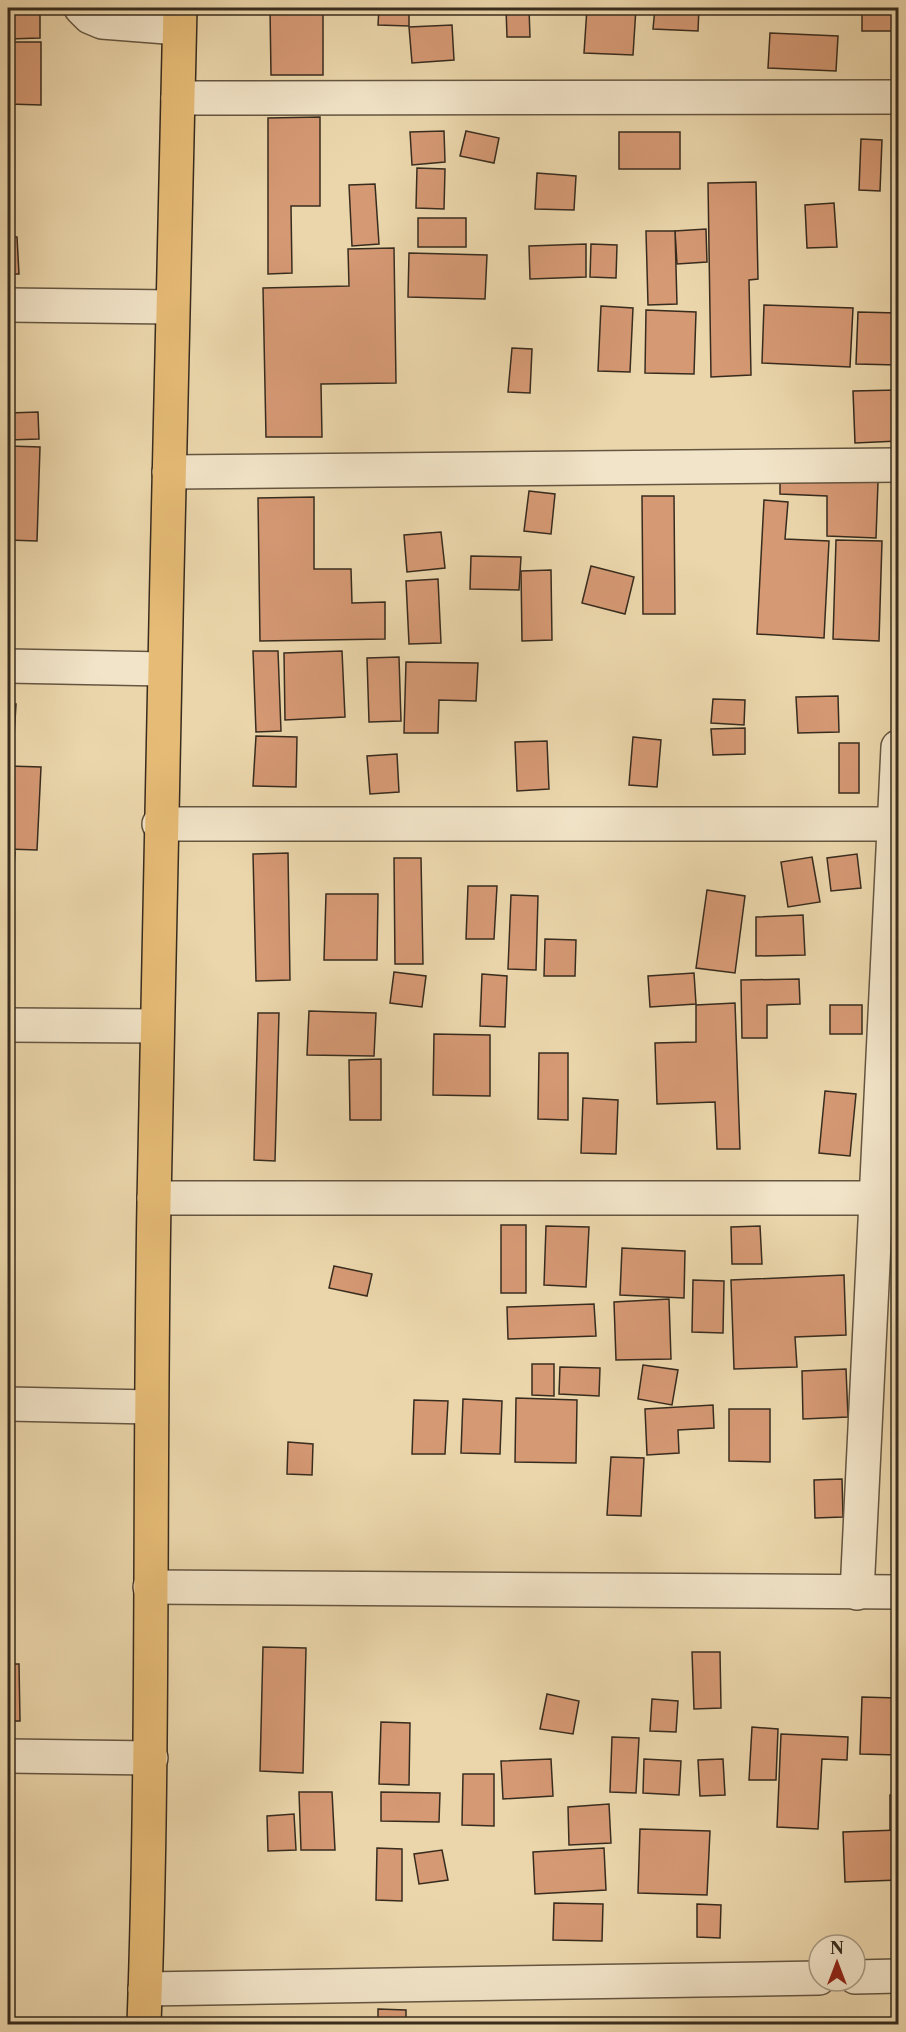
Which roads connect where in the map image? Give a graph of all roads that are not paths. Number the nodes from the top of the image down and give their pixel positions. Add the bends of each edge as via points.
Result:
1 (81, 8) edge
2 (180, 18) edge
3 (898, 97) edge
4 (178, 98) junction
5 (8, 305) edge
6 (172, 307) junction
7 (898, 465) edge
8 (169, 472) junction
9 (8, 666) edge
10 (164, 669) junction
11 (898, 747) edge
12 (159, 824) junction
13 (896, 824) edge
14 (8, 1025) edge
15 (157, 1026) junction
16 (154, 1198) junction
17 (888, 1198) edge
18 (8, 1404) edge
19 (151, 1407) junction
20 (150, 1587) junction
21 (898, 1592) edge
22 (857, 1593) junction
23 (8, 1756) edge
24 (151, 1758) junction
25 (898, 1976) edge
26 (807, 1977) edge
27 (867, 1977) edge
28 (145, 1989) junction
29 (144, 2025) edge

1 - 2 street via 102,22
2 - 4 highway
3 - 4 street
4 - 6 highway
5 - 6 street
6 - 8 highway
7 - 8 street
8 - 10 highway
9 - 10 street
10 - 12 highway
11 - 13 street
12 - 13 street
12 - 15 highway
13 - 17 street
14 - 15 street
15 - 16 highway
16 - 17 street
16 - 19 highway
17 - 22 street
18 - 19 street
19 - 20 highway
20 - 22 street
20 - 24 highway
21 - 22 street
23 - 24 street
24 - 28 highway
25 - 27 street
26 - 28 street
28 - 29 highway

